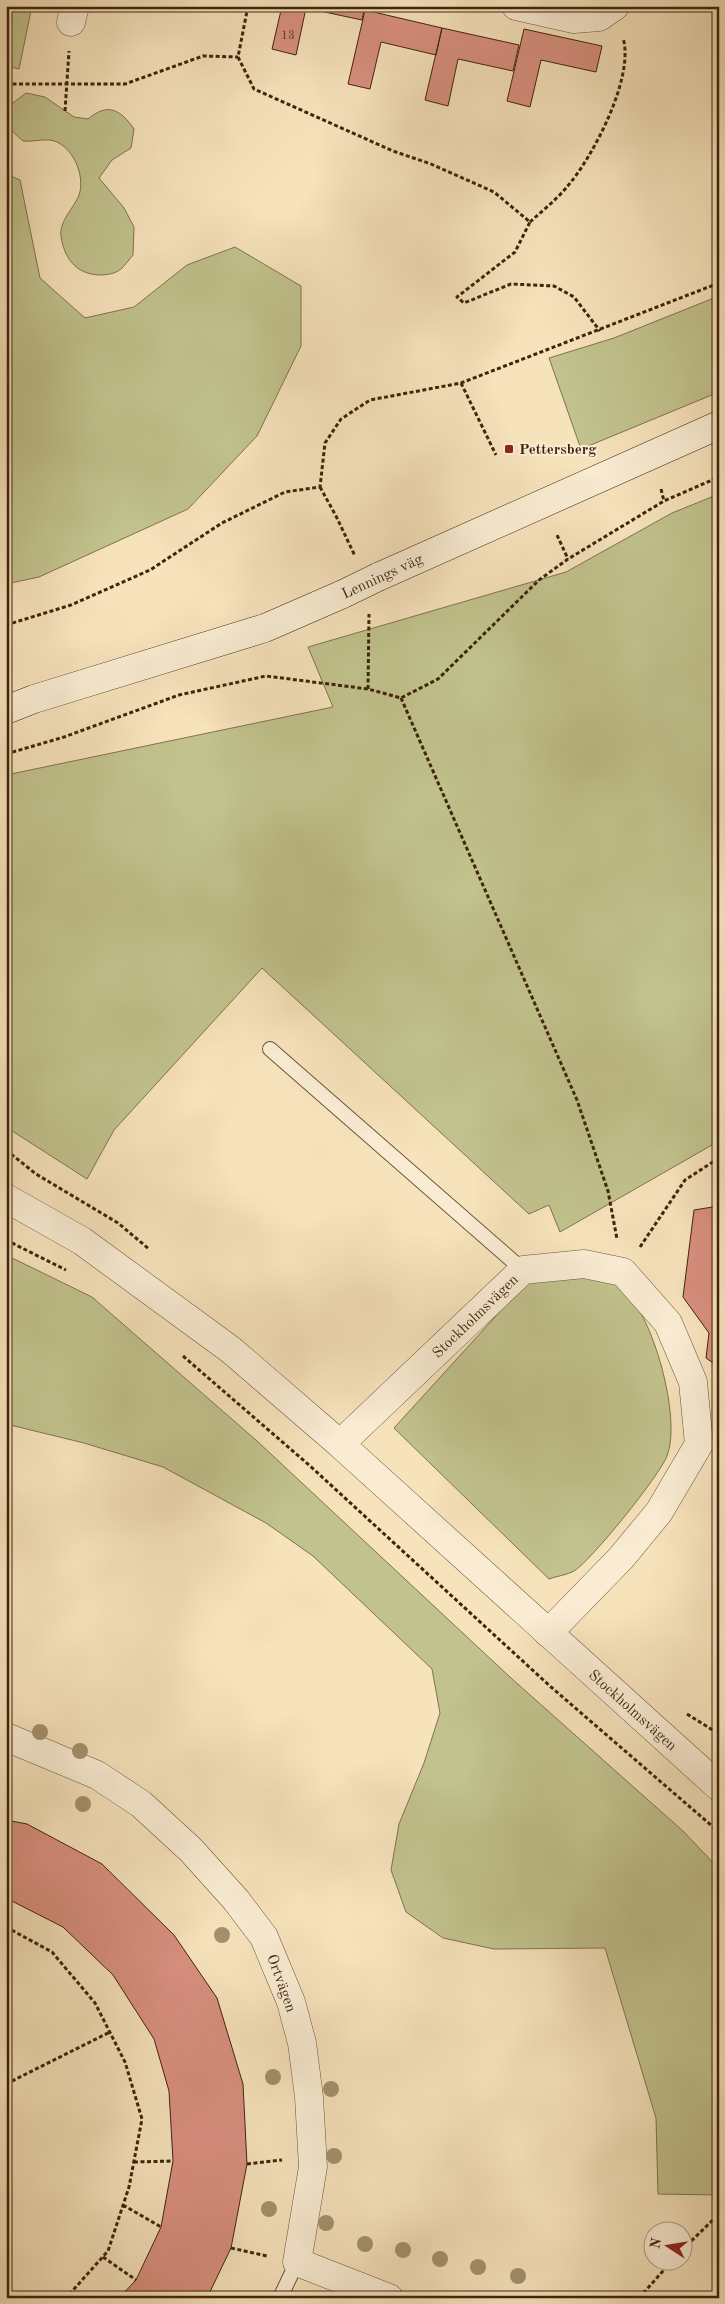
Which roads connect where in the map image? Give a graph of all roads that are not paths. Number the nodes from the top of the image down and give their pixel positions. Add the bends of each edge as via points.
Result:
1 (516, 6) edge
2 (612, 8) edge
3 (719, 425) edge
4 (6, 699) edge
5 (34, 699) junction
6 (6, 710) edge
7 (270, 1050) dead end
8 (6, 1198) edge
9 (523, 1270) junction
10 (340, 1444) junction
11 (548, 1633) junction
12 (6, 1737) edge
13 (719, 1787) edge
14 (297, 2262) junction
15 (280, 2298) edge
16 (389, 2298) edge

1 - 2 street via 574,19 599,17
3 - 5 street, Lennings väg, bridge via 265,628
4 - 5 street, Lennings väg
5 - 6 street, Lennings väg
7 - 9 lane
8 - 10 street, Stockholmsvägen via 82,1241 223,1344
9 - 10 street, Stockholmsvägen
9 - 11 street, Stockholmsvägen via 584,1264 623,1272 668,1323 693,1382 699,1444 659,1512 621,1558
10 - 11 street, Stockholmsvägen
11 - 13 street, Stockholmsvägen
12 - 14 street, Ortvägen via 97,1775 141,1804 191,1850 264,1937 291,2002 302,2043 309,2097 313,2167
14 - 15 lane
14 - 16 street

